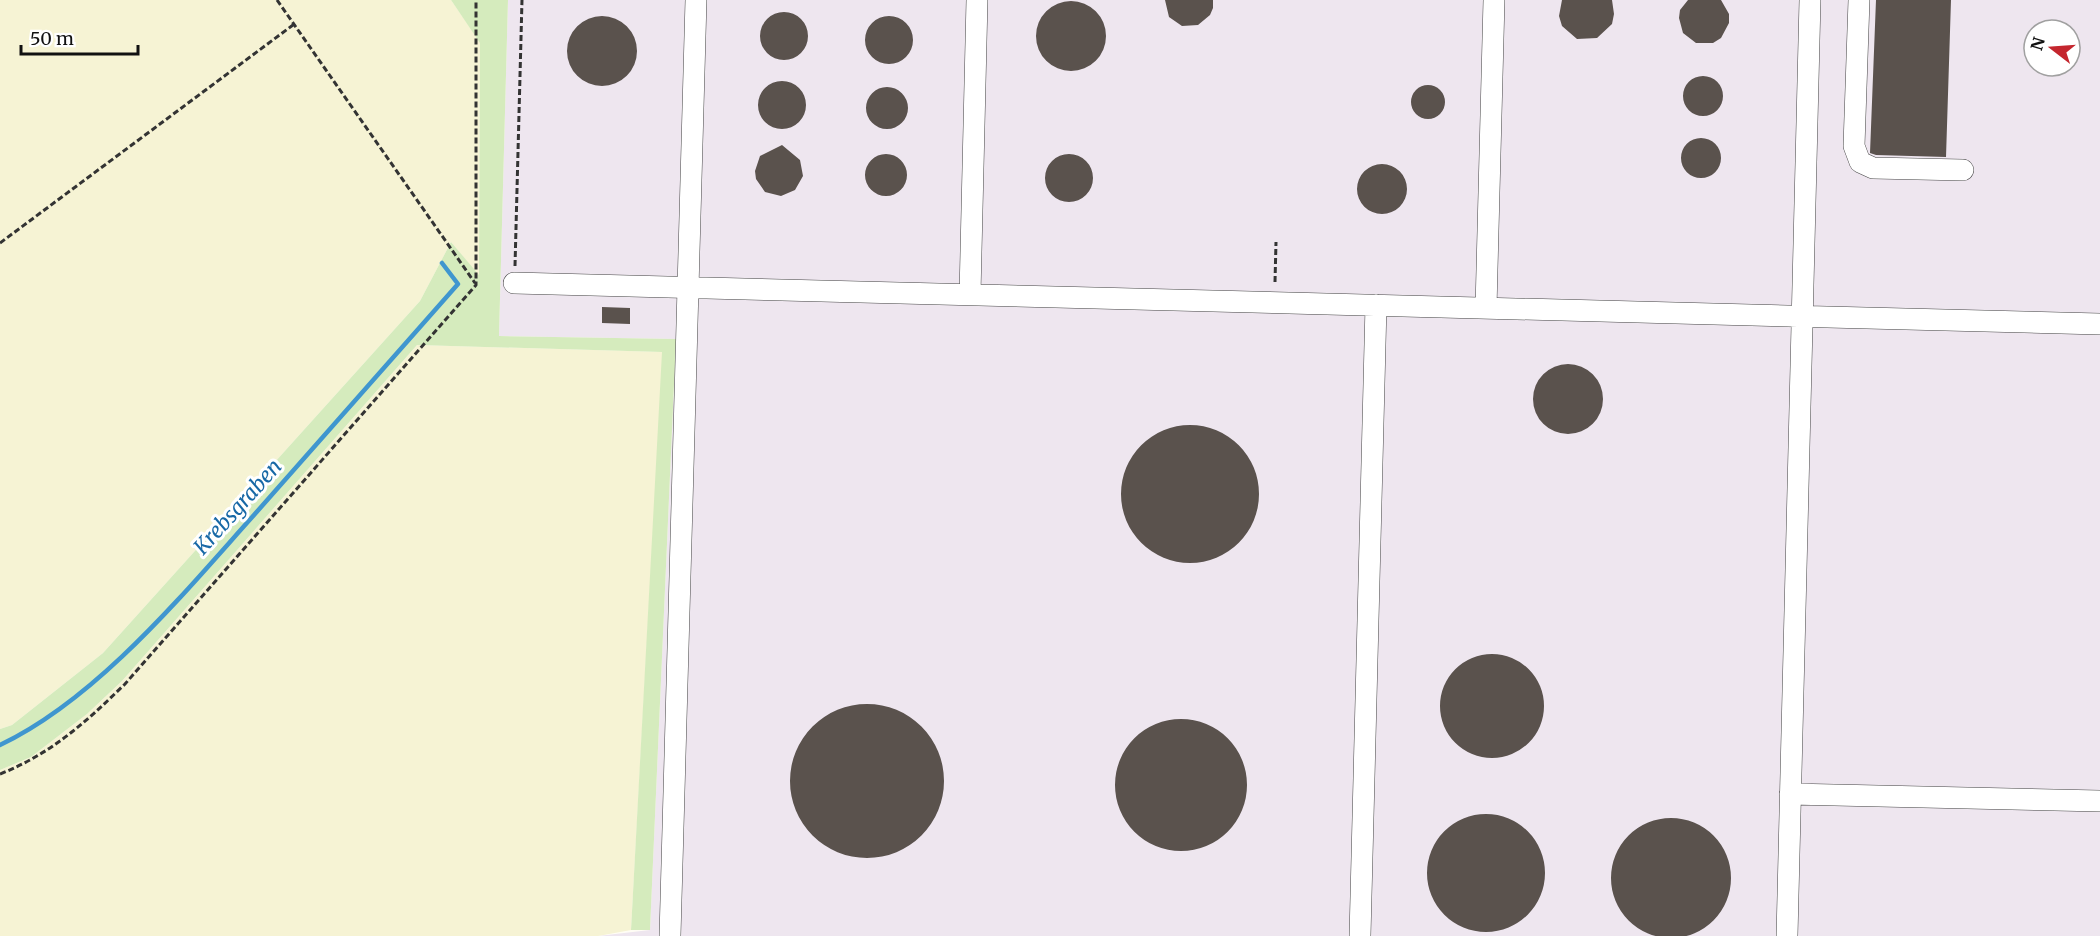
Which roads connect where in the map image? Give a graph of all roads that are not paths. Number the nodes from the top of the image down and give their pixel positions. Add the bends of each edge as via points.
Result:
1 (696, 0) edge
2 (977, 0) edge
3 (1494, 0) edge
4 (1810, 0) edge
5 (1859, 0) edge
6 (1963, 170) dead end
7 (514, 283) road end
8 (689, 287) junction
9 (970, 294) junction
10 (1376, 305) junction
11 (1486, 308) junction
12 (1801, 316) junction
13 (2100, 324) edge
14 (1790, 794) junction
15 (2100, 801) edge
16 (670, 936) edge
17 (1360, 936) edge
18 (1787, 936) edge

1 - 8 street
2 - 9 street
3 - 11 street
4 - 12 street
5 - 6 street via 1854,146 1860,162 1873,168
7 - 8 street
8 - 9 street
8 - 16 street
9 - 10 street
10 - 11 street
10 - 17 street
11 - 12 street
12 - 13 street
12 - 14 street
14 - 15 street
14 - 18 street

